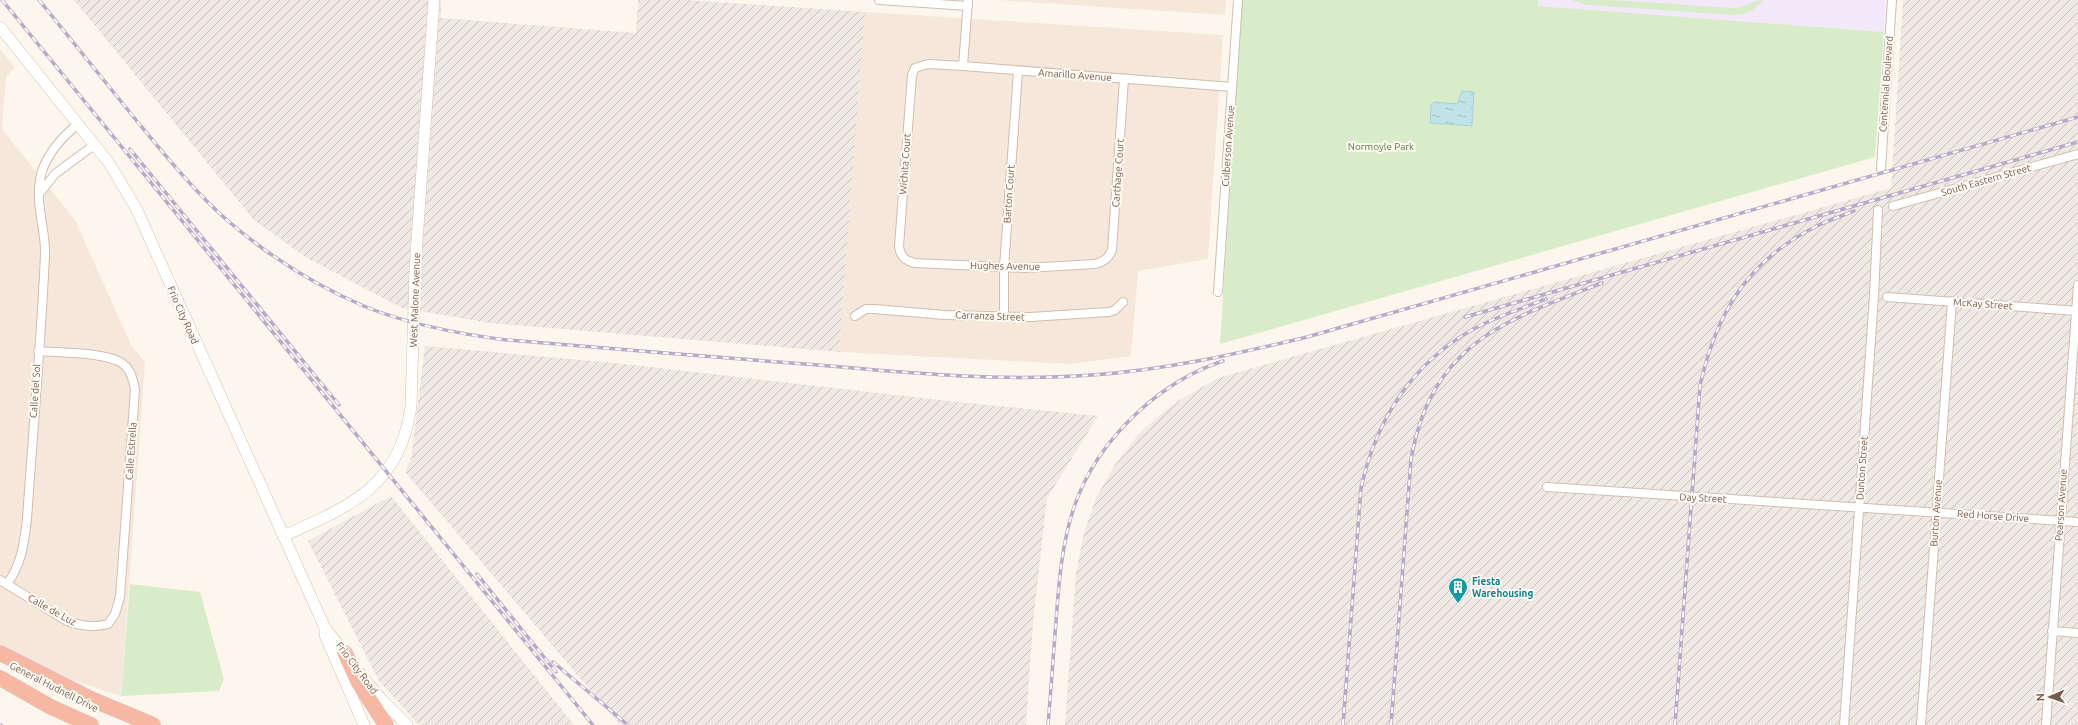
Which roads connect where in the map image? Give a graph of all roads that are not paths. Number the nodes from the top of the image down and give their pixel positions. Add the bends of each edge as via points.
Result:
1 (434, 0) edge
2 (879, 0) edge
3 (1238, 0) edge
4 (1892, 0) edge
5 (968, 3) edge
6 (0, 27) edge
7 (919, 66) joint
8 (964, 66) junction
9 (1018, 71) junction
10 (1124, 79) junction
11 (1232, 87) junction
12 (78, 124) junction
13 (94, 145) junction
14 (2078, 154) edge
15 (1881, 169) dead end
16 (39, 195) junction
17 (1893, 206) dead end
18 (1878, 210) dead end
19 (908, 262) joint
20 (1102, 263) joint
21 (1004, 267) junction
22 (2078, 285) edge
23 (1218, 292) dead end
24 (1887, 297) dead end
25 (1952, 301) junction
26 (1123, 302) dead end
27 (2077, 311) edge
28 (854, 316) dead end
29 (1004, 317) junction
30 (38, 351) junction
31 (1547, 487) dead end
32 (1859, 506) junction
33 (1936, 512) junction
34 (2060, 521) junction
35 (2078, 522) edge
36 (283, 536) junction
37 (3, 582) edge
38 (108, 624) joint
39 (325, 628) junction
40 (2052, 631) junction
41 (2078, 633) edge
42 (0, 653) edge
43 (345, 653) junction
44 (0, 658) edge
45 (0, 678) edge
46 (91, 725) edge
47 (132, 725) edge
48 (153, 725) edge
49 (364, 725) edge
50 (386, 725) edge
51 (407, 725) edge
52 (1844, 725) edge
53 (1921, 725) edge
54 (2046, 725) edge

1 - 36 main road, West Malone Avenue via 416,269 409,425 394,461 367,492 338,511
2 - 5 street
3 - 11 street, Culberson Avenue
4 - 15 street, Centennial Boulevard
5 - 8 street
6 - 12 main road, Frio City Road
7 - 8 street, Amarillo Avenue
7 - 19 street, Wichita Court via 912,75 899,246 902,256
8 - 9 street, Amarillo Avenue
9 - 10 street, Amarillo Avenue
9 - 21 street, Barton Court
10 - 11 street, Amarillo Avenue
10 - 20 street, Carthage Court via 1112,250
11 - 23 street, Culberson Avenue
12 - 13 main road, Frio City Road
12 - 16 street, Calle del Sol via 62,137 48,158 42,171
13 - 16 street via 55,174
13 - 36 main road, Frio City Road via 122,183 136,208
14 - 17 street, South Eastern Street
16 - 30 street, Calle del Sol via 45,254
18 - 32 street, Dunton Street
19 - 21 street, Hughes Avenue
20 - 21 street, Hughes Avenue
21 - 29 street, Barton Court
22 - 27 street, Pearson Avenue
24 - 25 street, McKay Street
25 - 27 street, McKay Street
25 - 33 street, Burton Avenue
26 - 29 street, Carranza Street via 1109,312
27 - 34 street, Pearson Avenue
28 - 29 street, Carranza Street via 866,309 874,309
30 - 37 street, Calle del Sol via 25,539 18,567
30 - 38 street, Calle Estrella via 107,357 124,365 132,377 135,389 120,597 115,614
31 - 32 street, Day Street via 1692,498
32 - 33 street, Red Horse Drive
32 - 52 street, Dunton Street
33 - 34 street, Red Horse Drive
33 - 53 street, Burton Avenue
34 - 35 street, Red Horse Drive
34 - 40 street, Pearson Avenue
36 - 39 main road, Frio City Road
37 - 38 street, Calle de Luz via 68,621 90,626
39 - 43 main road, Frio City Road
39 - 49 main road, Frio City Road via 324,635
40 - 41 street
40 - 54 street, Pearson Avenue
42 - 48 highway via 91,699
43 - 50 highway via 358,682
43 - 51 main road, Frio City Road via 363,679
44 - 47 highway, General Hudnell Drive via 77,701
45 - 46 highway, General Hudnell Drive via 51,707

